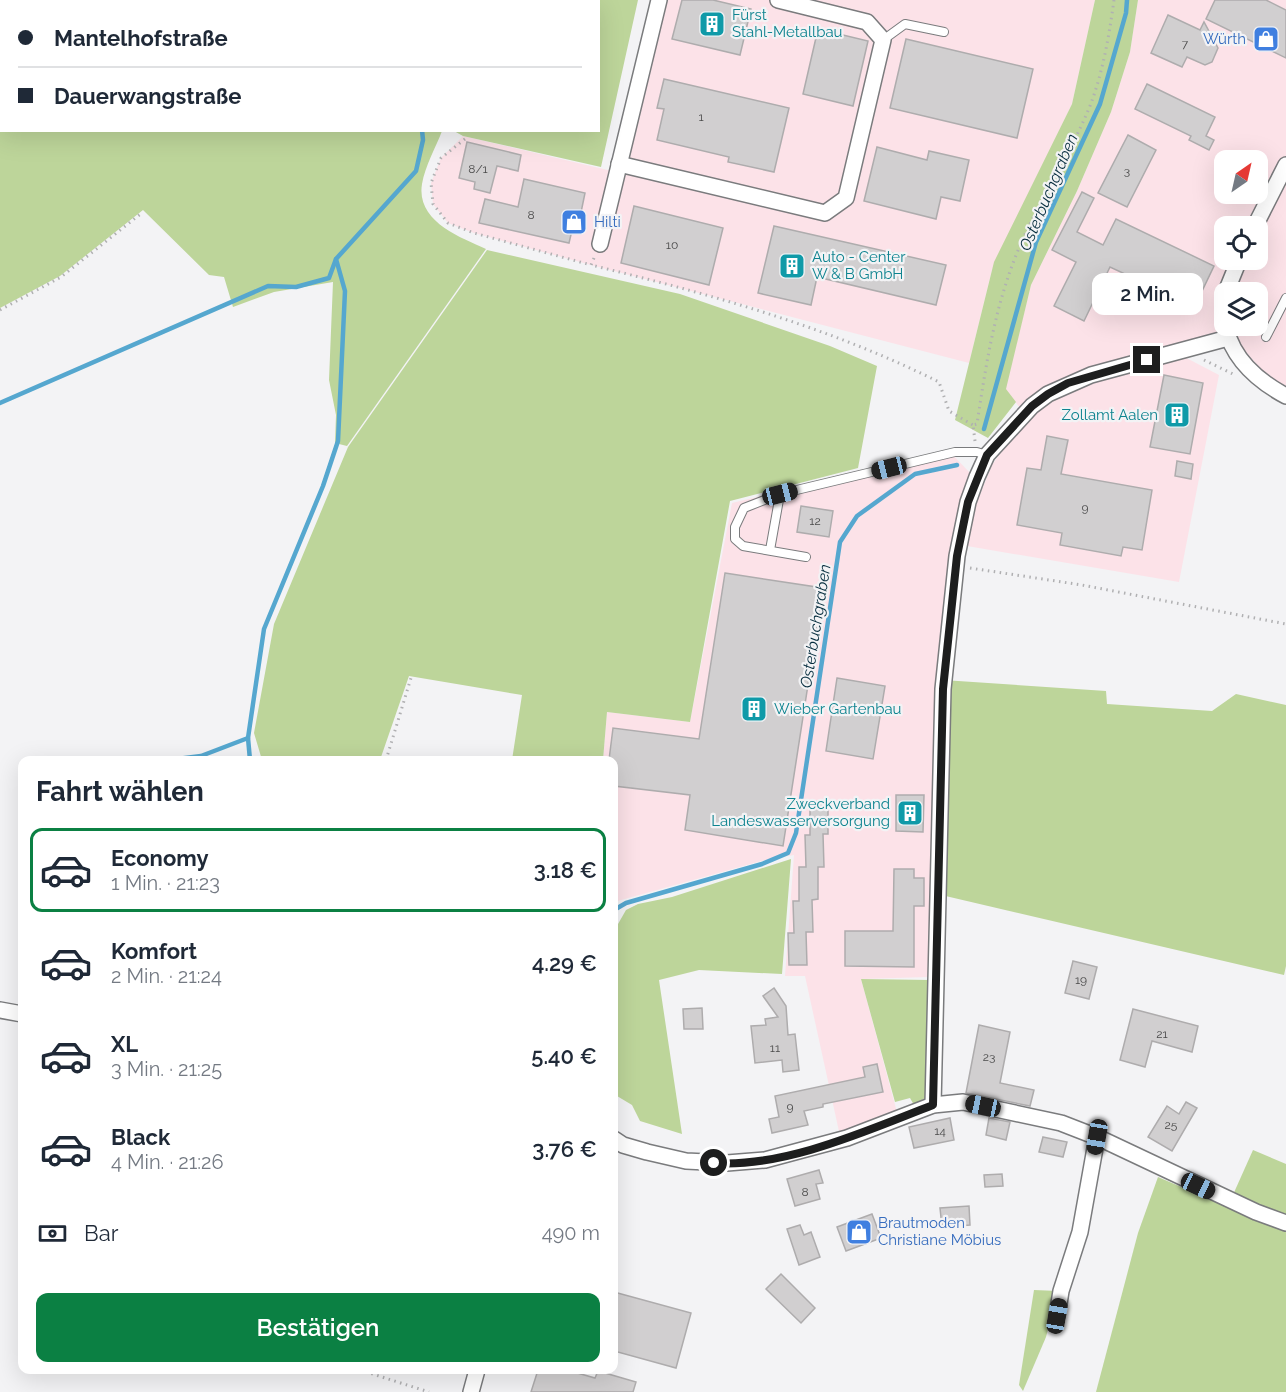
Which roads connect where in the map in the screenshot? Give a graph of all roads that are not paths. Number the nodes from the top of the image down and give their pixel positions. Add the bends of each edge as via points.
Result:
1 (659, 0) edge
2 (778, 0) edge
3 (944, 32) dead end
4 (883, 40) junction
5 (619, 164) junction
6 (1286, 166) edge
7 (1260, 216) edge
8 (600, 244) road end
9 (1286, 298) edge
10 (1217, 336) edge
11 (1228, 336) edge
12 (1266, 337) dead end
13 (1286, 396) edge
14 (982, 453) junction
15 (780, 494) junction
16 (770, 550) junction
17 (806, 557) dead end
18 (0, 1010) edge
19 (18, 1013) edge
20 (933, 1105) junction
21 (1097, 1137) junction
22 (618, 1141) edge
23 (1286, 1223) edge
24 (1057, 1316) dead end
25 (476, 1374) edge
26 (471, 1392) edge

1 - 5 street
2 - 4 street via 867,22
3 - 4 lane via 905,24
4 - 5 street via 846,198 825,213
5 - 8 street
6 - 7 street
9 - 12 lane
10 - 14 street via 1184,350 1068,383 1032,406
11 - 13 street via 1243,364
14 - 15 lane via 955,452
14 - 20 street via 956,565 943,689
15 - 16 lane
15 - 16 lane via 744,508 735,527 735,539 743,546
16 - 17 lane
18 - 19 street
20 - 21 street via 963,1102 1061,1123
20 - 22 street via 847,1138 765,1160 727,1164 686,1161
21 - 23 street
21 - 24 street via 1080,1232
25 - 26 street

